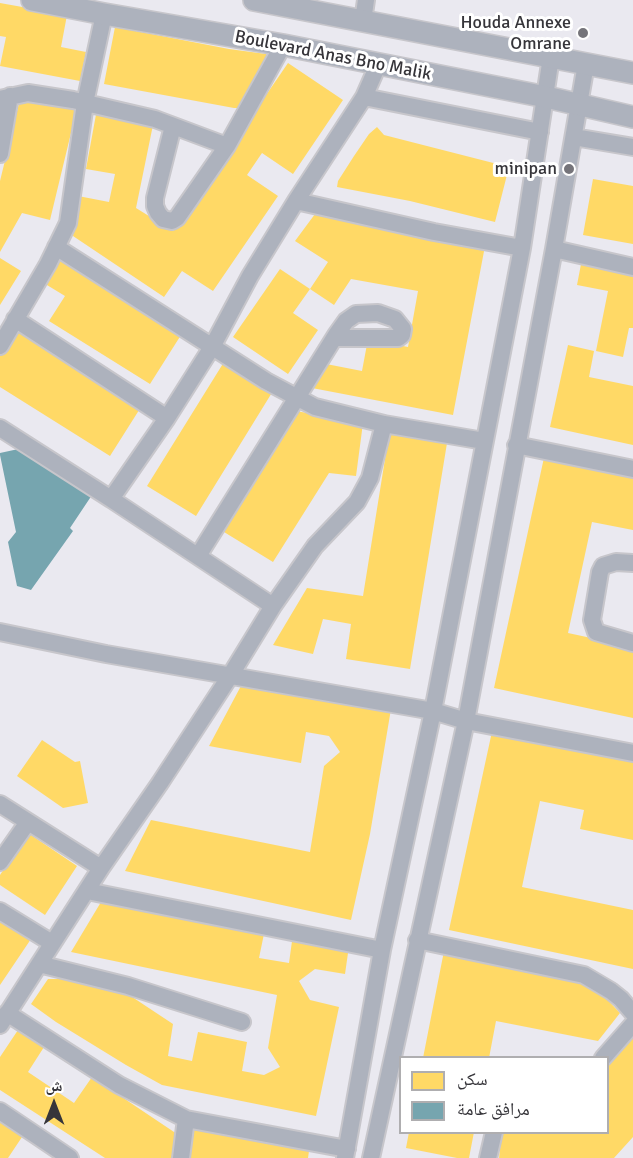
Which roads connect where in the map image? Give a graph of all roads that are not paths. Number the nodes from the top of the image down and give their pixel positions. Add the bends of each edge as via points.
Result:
1 (32, 0) edge
2 (254, 0) edge
3 (364, 10) edge
4 (104, 14) junction
5 (283, 45) junction
6 (551, 57) junction
7 (586, 64) junction
8 (378, 65) junction
9 (633, 73) edge
10 (5, 97) edge
11 (364, 97) junction
12 (546, 97) junction
13 (85, 103) junction
14 (579, 106) junction
15 (633, 117) edge
16 (172, 126) junction
17 (540, 132) junction
18 (574, 137) junction
19 (227, 146) junction
20 (633, 147) edge
21 (0, 154) edge
22 (296, 201) junction
23 (56, 248) junction
24 (522, 248) junction
25 (554, 249) junction
26 (633, 267) edge
27 (15, 320) junction
28 (334, 338) dead end
29 (0, 346) edge
30 (212, 347) junction
31 (297, 397) junction
32 (167, 418) junction
33 (384, 424) junction
34 (0, 429) edge
35 (484, 441) junction
36 (516, 445) junction
37 (633, 469) edge
38 (111, 499) junction
39 (198, 556) junction
40 (633, 563) edge
41 (273, 606) junction
42 (0, 632) edge
43 (633, 643) edge
44 (230, 676) junction
45 (433, 711) junction
46 (466, 721) junction
47 (633, 753) edge
48 (0, 804) edge
49 (28, 822) junction
50 (0, 862) edge
51 (101, 867) junction
52 (87, 891) junction
53 (0, 911) edge
54 (417, 940) junction
55 (52, 943) junction
56 (382, 950) junction
57 (39, 964) junction
58 (633, 1013) edge
59 (3, 1019) edge
60 (242, 1022) dead end
61 (633, 1024) edge
62 (605, 1056) edge
63 (0, 1111) edge
64 (186, 1119) junction
65 (494, 1134) edge
66 (346, 1154) edge
67 (70, 1158) edge
68 (181, 1158) edge
69 (371, 1158) edge
70 (488, 1158) edge

1 - 4 street, Boulevard Anas Bno Malik
2 - 3 street
3 - 6 street
4 - 5 street, Boulevard Anas Bno Malik
4 - 13 street
5 - 8 street, Boulevard Anas Bno Malik
5 - 19 street
6 - 7 street
6 - 12 street
7 - 9 street
7 - 14 street
8 - 11 street
8 - 12 street, Boulevard Anas Bno Malik
10 - 13 street via 37,93
10 - 21 street
11 - 17 street
11 - 22 street
12 - 14 street, Boulevard Anas Bno Malik
12 - 17 street
13 - 16 street
13 - 23 street via 68,223
14 - 15 street, Boulevard Anas Bno Malik
14 - 18 street
16 - 19 street
16 - 19 street via 155,198 158,213 166,220 177,218
17 - 24 street
18 - 20 street
18 - 25 street
22 - 24 street
22 - 30 street
23 - 27 street
23 - 30 street
24 - 35 street
25 - 26 street
25 - 36 street
27 - 29 street
27 - 32 street
28 - 31 street
30 - 31 street
30 - 32 street
31 - 33 street via 315,407
31 - 39 street
32 - 38 street
33 - 35 street
33 - 41 street via 370,478 357,502 315,546
34 - 38 street
35 - 45 street
36 - 37 street
36 - 46 street
38 - 39 street
39 - 41 street
40 - 43 street via 603,566 592,620 596,632
41 - 44 street
42 - 44 street
44 - 45 street
44 - 51 street
45 - 46 street
45 - 56 street
46 - 47 street
46 - 54 street
48 - 49 street
49 - 50 street
49 - 51 street
51 - 52 street
52 - 55 street
52 - 56 street
53 - 55 street
54 - 58 street via 584,975 611,991
54 - 69 street
55 - 57 street
56 - 66 street
57 - 59 street
57 - 60 street via 128,986
59 - 64 street
61 - 62 street
63 - 67 street
64 - 66 street
64 - 68 street
65 - 70 street

